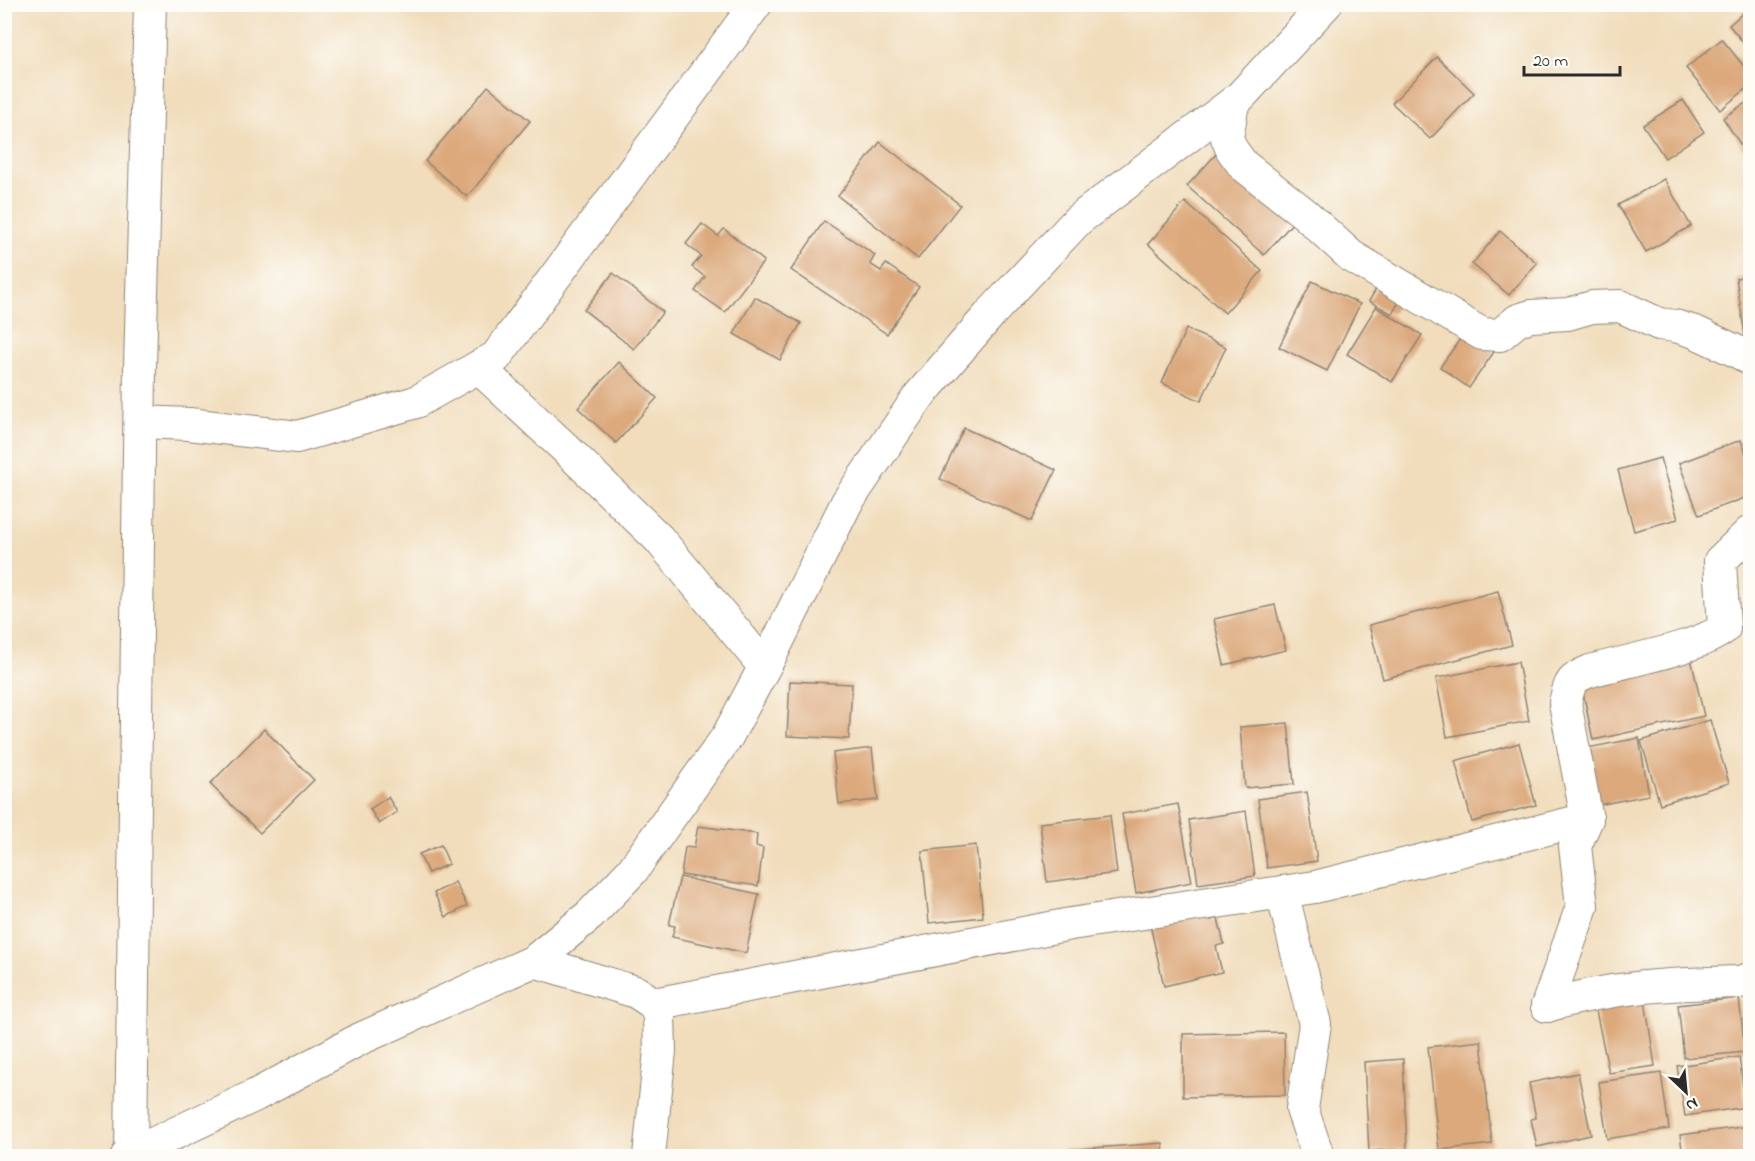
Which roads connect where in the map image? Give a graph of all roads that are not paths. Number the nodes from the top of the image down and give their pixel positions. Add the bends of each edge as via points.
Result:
1 (150, 4) edge
2 (756, 4) edge
3 (1326, 4) edge
4 (1233, 103) junction
5 (1750, 359) edge
6 (478, 367) junction
7 (140, 422) junction
8 (1750, 532) edge
9 (764, 666) junction
10 (1587, 819) junction
11 (1282, 892) junction
12 (534, 961) junction
13 (1750, 979) edge
14 (654, 1004) junction
15 (130, 1156) edge
16 (649, 1156) edge
17 (1318, 1156) edge

1 - 7 street
2 - 6 street via 496,357
3 - 4 street
4 - 5 street via 1227,138 1243,165 1351,256 1482,334 1500,335 1518,320 1531,316 1620,306 1659,324 1695,332
4 - 9 street via 1078,220 919,396 847,502
6 - 7 street via 416,402 297,436
6 - 9 street via 659,539
7 - 15 street
8 - 10 street via 1720,561 1724,628 1694,643 1590,671 1575,677 1569,687 1565,703
9 - 12 street via 727,736 632,871 590,915
10 - 11 street
10 - 13 street via 1575,846 1582,906 1547,1006 1581,995 1650,985
11 - 14 street via 1071,924
11 - 17 street via 1315,1024 1302,1109
12 - 14 street via 636,992
12 - 15 street via 360,1039
14 - 16 street via 659,1016 660,1052

